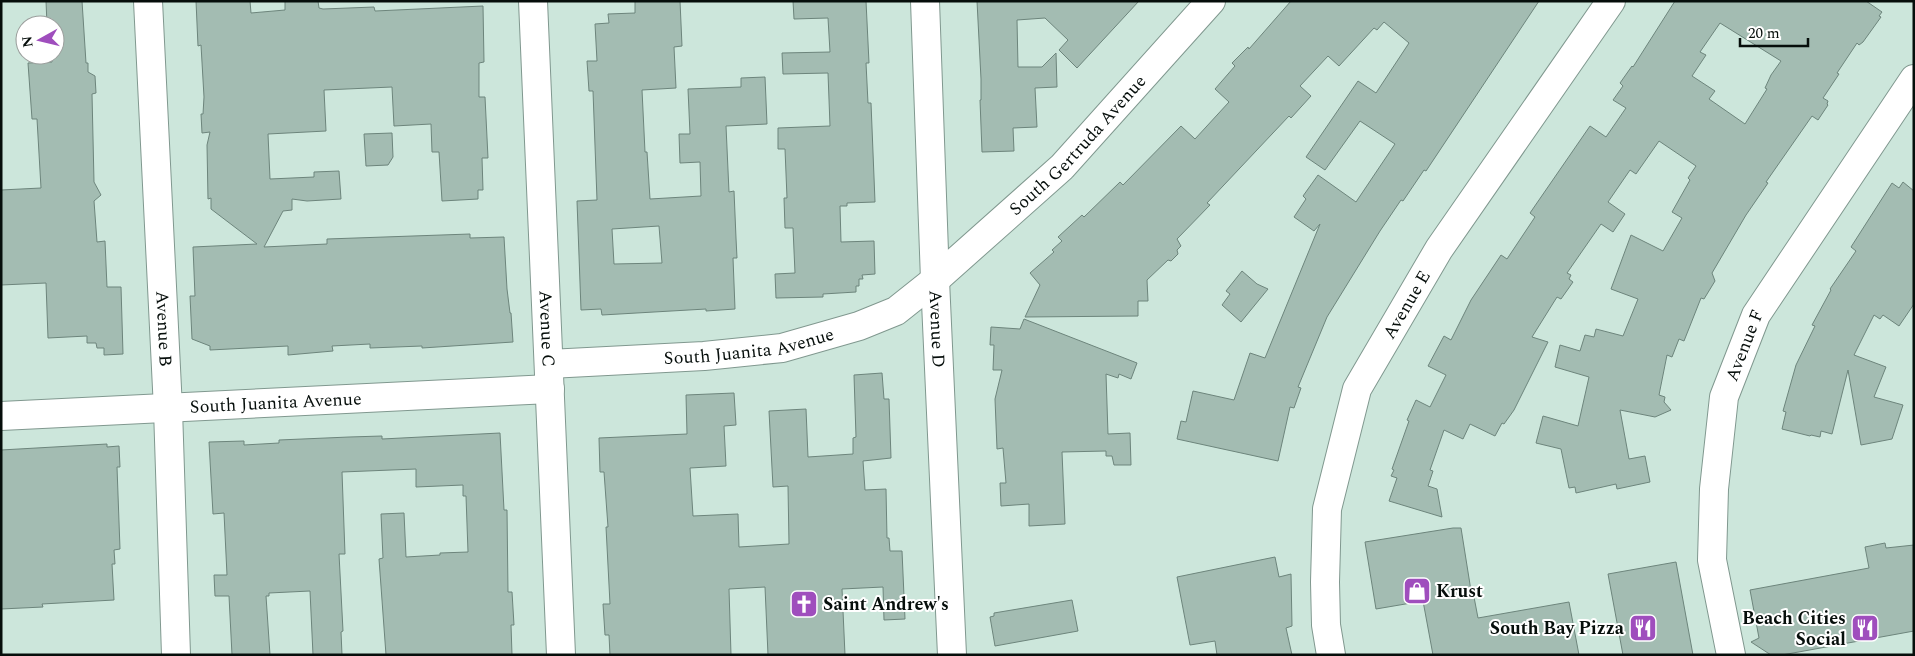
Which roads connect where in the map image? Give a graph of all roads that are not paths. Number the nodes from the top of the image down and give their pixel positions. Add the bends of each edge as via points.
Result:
1 (148, 1) edge
2 (532, 1) edge
3 (925, 1) edge
4 (1211, 1) edge
5 (1611, 1) edge
6 (1914, 79) edge
7 (935, 280) junction
8 (549, 376) junction
9 (168, 408) junction
10 (1, 416) edge
11 (176, 655) edge
12 (561, 655) edge
13 (952, 655) edge
14 (1331, 655) edge
15 (1731, 655) edge

1 - 9 street, Avenue B
2 - 8 street, Avenue C
3 - 7 street, Avenue D
4 - 7 street, South Gertruda Avenue via 1062,167
5 - 14 street, Avenue E via 1439,249 1357,389 1327,509 1326,625
6 - 15 street, Avenue F via 1756,315 1724,397 1714,488 1712,560
7 - 8 street, South Juanita Avenue via 896,311 859,326 782,348
7 - 13 street, Avenue D
8 - 9 street, South Juanita Avenue
8 - 12 street, Avenue C
9 - 10 street, South Juanita Avenue
9 - 11 street, Avenue B

